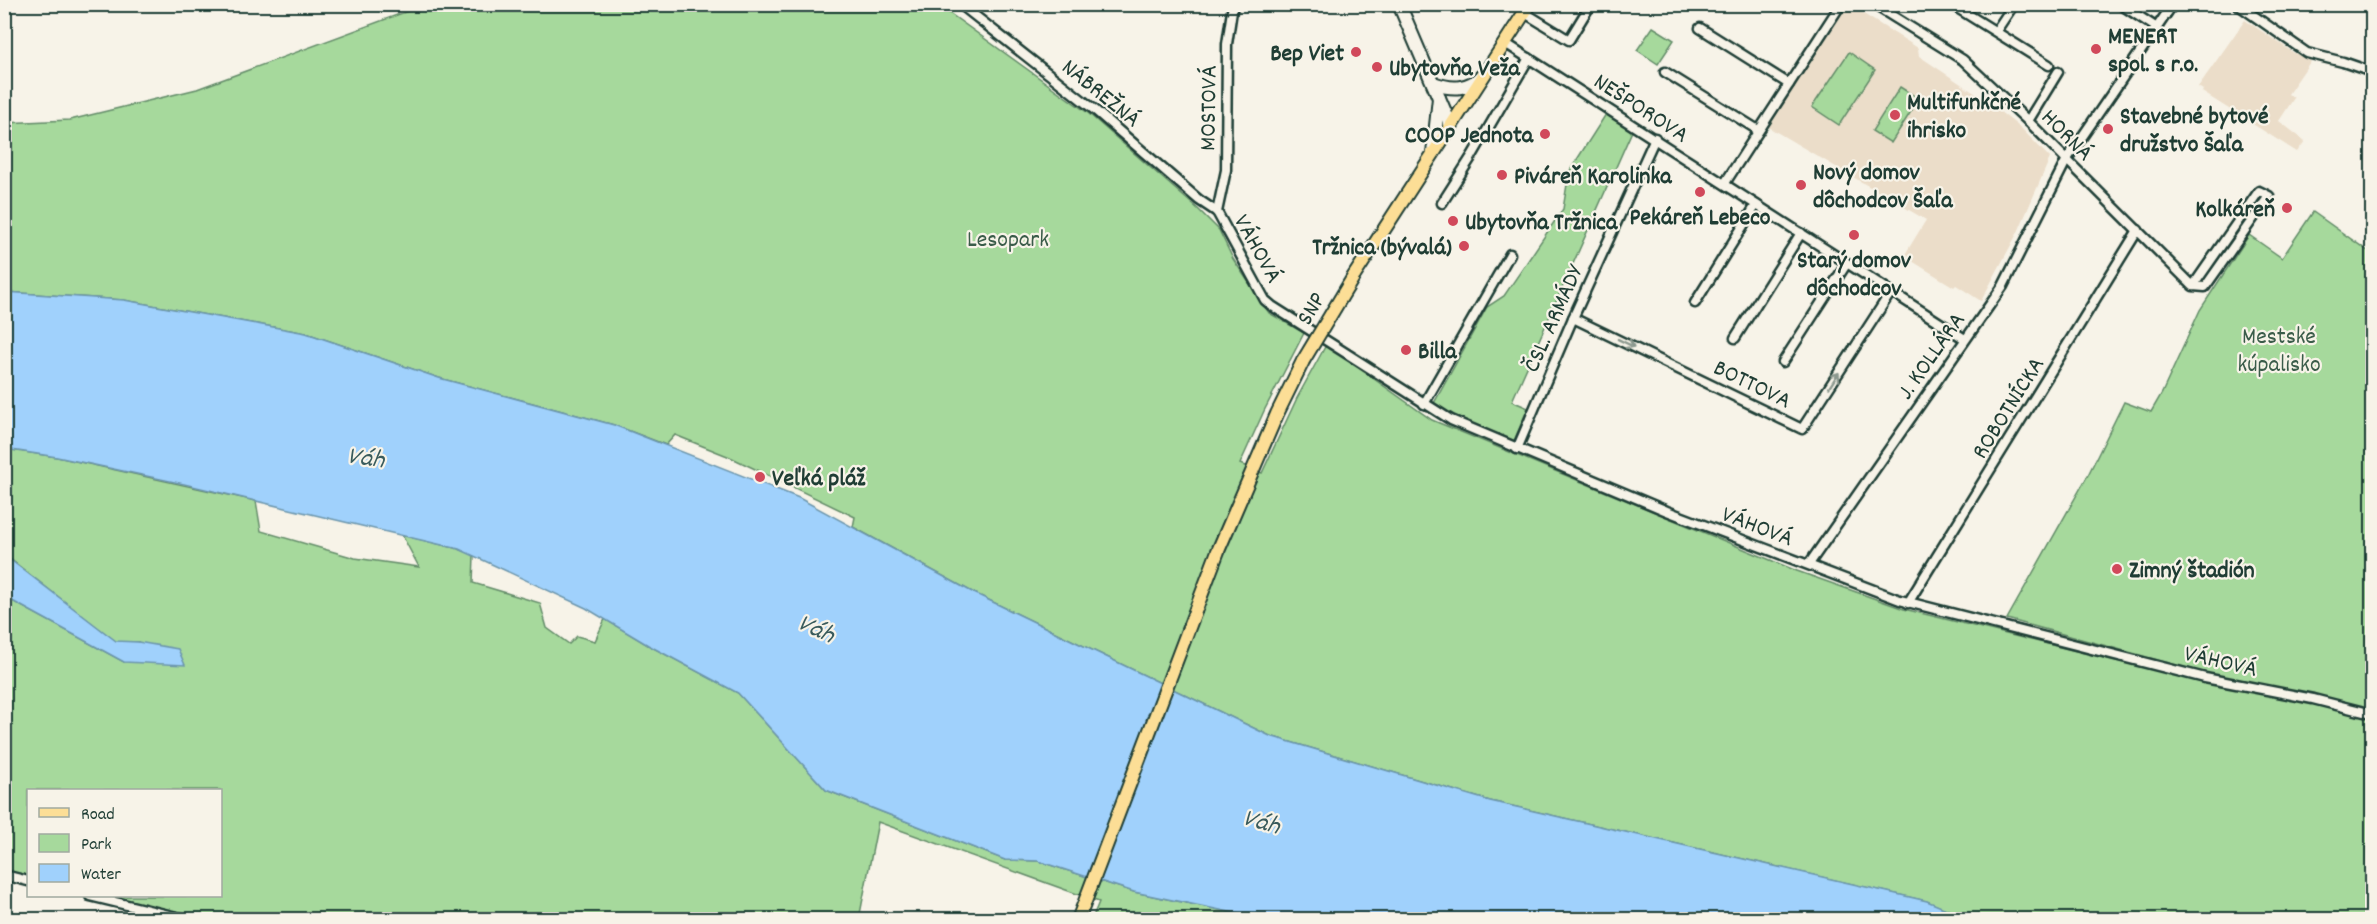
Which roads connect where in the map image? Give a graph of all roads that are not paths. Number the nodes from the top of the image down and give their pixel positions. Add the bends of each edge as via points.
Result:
1 (960, 4) edge
2 (1233, 4) edge
3 (1399, 4) edge
4 (1591, 4) edge
5 (1841, 4) edge
6 (1873, 4) edge
7 (2014, 4) edge
8 (2120, 4) edge
9 (2173, 4) edge
10 (2236, 4) edge
11 (1957, 6) edge
12 (1527, 9) edge
13 (1700, 28) dead end
14 (2157, 28) junction
15 (1996, 31) junction
16 (1505, 43) junction
17 (1529, 58) junction
18 (2049, 65) dead end
19 (1488, 70) junction
20 (1665, 72) dead end
21 (2058, 72) dead end
22 (2373, 72) edge
23 (1433, 82) junction
24 (1789, 84) junction
25 (1439, 97) junction
26 (2028, 121) junction
27 (1451, 126) junction
28 (1758, 130) junction
29 (1655, 138) junction
30 (1433, 153) junction
31 (2067, 159) junction
32 (1725, 183) junction
33 (1442, 203) dead end
34 (1756, 205) junction
35 (1217, 212) junction
36 (2138, 230) junction
37 (1801, 233) junction
38 (1510, 254) dead end
39 (1848, 263) junction
40 (2193, 286) junction
41 (1891, 292) junction
42 (1695, 303) dead end
43 (1573, 318) junction
44 (1735, 338) dead end
45 (1965, 339) junction
46 (1783, 362) dead end
47 (1424, 404) junction
48 (1517, 449) junction
49 (1809, 564) junction
50 (1908, 603) junction
51 (2373, 714) edge
52 (4, 875) edge
53 (27, 880) edge
54 (94, 897) edge
55 (189, 920) edge
56 (1078, 920) edge

1 - 35 street, NÁBREŽNÁ
2 - 35 street, MOSTOVÁ via 1227,44 1226,170
3 - 23 main road
4 - 12 street, SNP via 1569,40
5 - 24 street
6 - 26 street, HORNÁ via 1963,60
7 - 15 street
8 - 14 street
9 - 14 street, J. KOLLÁRA
10 - 22 street via 2307,53
11 - 15 street
12 - 16 main road, SNP
13 - 24 street
14 - 31 street, J. KOLLÁRA
15 - 18 street
16 - 17 street, NEŠPOROVA
16 - 19 main road, SNP
17 - 29 street, NEŠPOROVA
17 - 33 street
19 - 23 main road via 1476,82 1454,89
19 - 27 main road, SNP
20 - 28 street
21 - 26 street
23 - 25 main road
24 - 28 street
25 - 27 main road
25 - 30 main road
26 - 31 street, HORNÁ
27 - 30 main road, SNP
28 - 32 street
29 - 32 street, NEŠPOROVA
29 - 43 street, ČSL. ARMÁDY
30 - 56 main road, SNP, bridge via 1303,361 1277,414 1218,550
31 - 36 street, HORNÁ
31 - 45 street, J. KOLLÁRA via 2003,286
32 - 34 street, NEŠPOROVA
34 - 37 street, NEŠPOROVA
34 - 42 street
35 - 47 street, VÁHOVÁ via 1265,300
36 - 40 street, HORNÁ
36 - 50 street, ROBOTNÍCKA
37 - 39 street, NEŠPOROVA
37 - 44 street
38 - 47 street
39 - 41 street, NEŠPOROVA
39 - 46 street
40 - 40 street via 2259,191 2269,196 2205,287
43 -> 41 street, BOTTOVA via 1802,429
41 - 45 street, NEŠPOROVA
43 - 48 street, ČSL. ARMÁDY
45 - 49 street, J. KOLLÁRA
47 - 48 street, VÁHOVÁ
48 - 49 street, VÁHOVÁ
49 - 50 street, VÁHOVÁ
50 - 51 street, VÁHOVÁ via 2205,678
52 - 53 street
54 - 55 street

